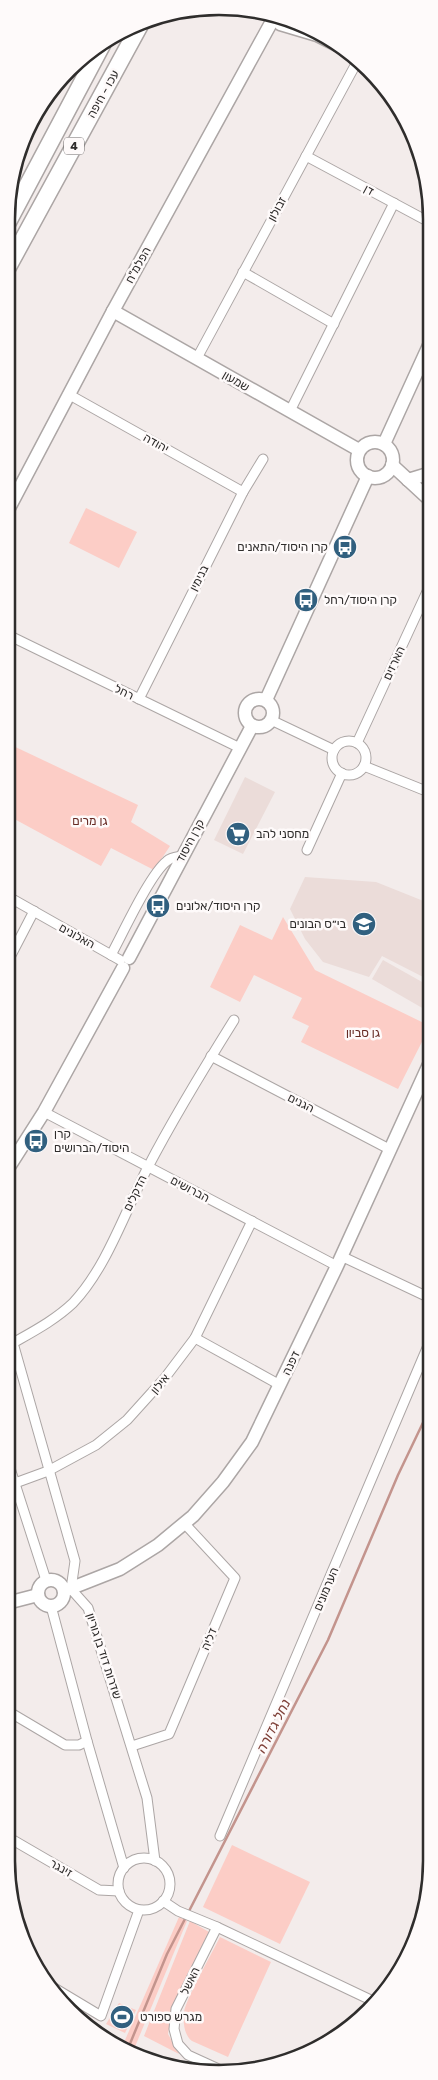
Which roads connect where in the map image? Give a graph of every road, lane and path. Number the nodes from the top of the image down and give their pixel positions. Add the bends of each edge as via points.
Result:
1 (274, 23) edge
2 (135, 33) edge
3 (97, 56) edge
4 (354, 66) edge
5 (306, 156) junction
6 (394, 203) junction
7 (15, 209) edge
8 (423, 219) edge
9 (15, 254) edge
10 (243, 272) junction
11 (113, 311) junction
12 (334, 324) junction
13 (197, 358) junction
14 (423, 359) edge
15 (68, 394) junction
16 (290, 411) junction
17 (384, 444) junction
18 (359, 450) junction
19 (263, 459) dead end
20 (392, 465) junction
21 (423, 475) edge
22 (368, 476) junction
23 (408, 480) junction
24 (243, 492) junction
25 (423, 494) edge
26 (15, 496) edge
27 (423, 600) edge
28 (15, 639) edge
29 (139, 699) junction
30 (266, 700) junction
31 (271, 720) junction
32 (252, 726) junction
33 (357, 743) junction
34 (240, 748) junction
35 (334, 750) junction
36 (364, 766) junction
37 (342, 773) junction
38 (423, 790) edge
39 (307, 850) dead end
40 (182, 856) junction
41 (15, 900) edge
42 (34, 911) junction
43 (15, 948) edge
44 (121, 960) junction
45 (234, 1020) dead end
46 (211, 1056) junction
47 (423, 1078) edge
48 (44, 1112) junction
49 (391, 1150) junction
50 (15, 1157) edge
51 (148, 1167) junction
52 (252, 1221) junction
53 (339, 1261) junction
54 (423, 1295) edge
55 (195, 1338) junction
56 (15, 1342) edge
57 (15, 1350) edge
58 (423, 1358) edge
59 (280, 1384) junction
60 (48, 1471) junction
61 (15, 1482) edge
62 (15, 1497) edge
63 (184, 1523) junction
64 (46, 1580) junction
65 (67, 1590) junction
66 (38, 1595) junction
67 (15, 1601) edge
68 (51, 1606) junction
69 (15, 1715) edge
70 (87, 1742) junction
71 (132, 1746) junction
72 (220, 1836) dead end
73 (15, 1841) edge
74 (155, 1861) junction
75 (124, 1868) junction
76 (119, 1891) junction
77 (163, 1901) junction
78 (139, 1910) junction
79 (217, 1927) junction
80 (64, 1994) edge
81 (369, 1999) edge
82 (210, 2065) edge

1 - 11 street, הפלמ"ח
2 - 9 highway, עכו - חיפה / 4
3 - 7 highway, עכו - חיפה / 4
4 - 5 street, זבולון
5 - 6 street, דן
5 - 10 street, זבולון
6 - 8 street, דן
6 - 12 street
10 - 12 street
10 - 13 street, זבולון
11 - 13 street, שמעון
11 - 15 street, הפלמ"ח
12 - 16 street
13 - 16 street, שמעון
14 - 17 street
15 - 24 street, יהודה
15 - 26 street, הפלמ"ח
16 - 18 street, שמעון
17 - 18 street via 368,443
17 - 20 street via 392,453
18 - 22 street via 359,468
19 - 24 street, בנימין
20 - 22 street via 385,475
20 - 23 street
21 - 23 street
22 - 30 street
23 - 25 street
24 - 29 street, בנימין
27 - 33 street, הארזים
28 - 29 street, רחל
29 - 34 street, רחל
30 - 31 street via 272,707
30 - 32 street via 257,699 246,706 244,715
31 - 32 street via 265,726
31 - 35 street
32 - 34 street, קרן היסוד
33 - 35 street via 346,742
33 - 36 street via 366,755
34 - 40 street, קרן היסוד
35 - 37 street via 335,767
36 - 37 street via 353,774
36 - 38 street
37 - 39 street
40 - 44 street, קרן היסוד
40 - 44 street via 167,860 156,873
41 - 42 street, האלונים
42 - 43 street
42 - 44 street, האלונים
44 - 48 street, קרן היסוד
45 - 46 street, הדקלים
46 - 49 street, הגנים
46 - 51 street, הדקלים
47 - 49 street, דפנה
48 - 50 street, קרן היסוד
48 - 51 street, הברושים
49 - 53 street, דפנה
51 - 52 street, הברושים
51 - 56 street, הדקלים via 111,1245 73,1302 47,1324
52 - 53 street, הברושים
52 - 55 street, אילון
53 - 54 street, הברושים
53 - 59 street, דפנה
55 - 59 street
55 - 60 street, אילון via 127,1420 96,1445
57 - 60 street, הדקלים
58 - 72 street, הערמונים
59 - 63 street, דפנה via 252,1442 223,1482
60 - 61 street, אילון
60 - 65 street via 75,1561
62 - 64 street
63 - 65 street, דפנה via 158,1545 120,1569
63 - 71 street, דליה via 235,1578 169,1734
64 - 65 street via 56,1581
64 - 66 street via 38,1588
65 - 68 street via 62,1600
65 - 71 street, שדרות דוד בן גוריון via 88,1608
66 - 67 street
66 - 68 street via 41,1602
68 - 70 street
69 - 70 street via 65,1745
70 - 75 street
71 - 74 street, שדרות דוד בן גוריון via 147,1798
73 - 76 street, זינגר via 99,1890
74 - 75 street via 138,1859
74 - 77 street via 169,1879 170,1887
75 - 76 street via 118,1883
76 - 78 street via 126,1903
77 - 78 street via 152,1909
77 - 79 street
78 - 80 street via 101,2016
79 - 81 street
79 - 82 street, האשל via 176,2009 174,2029 178,2044 188,2055

